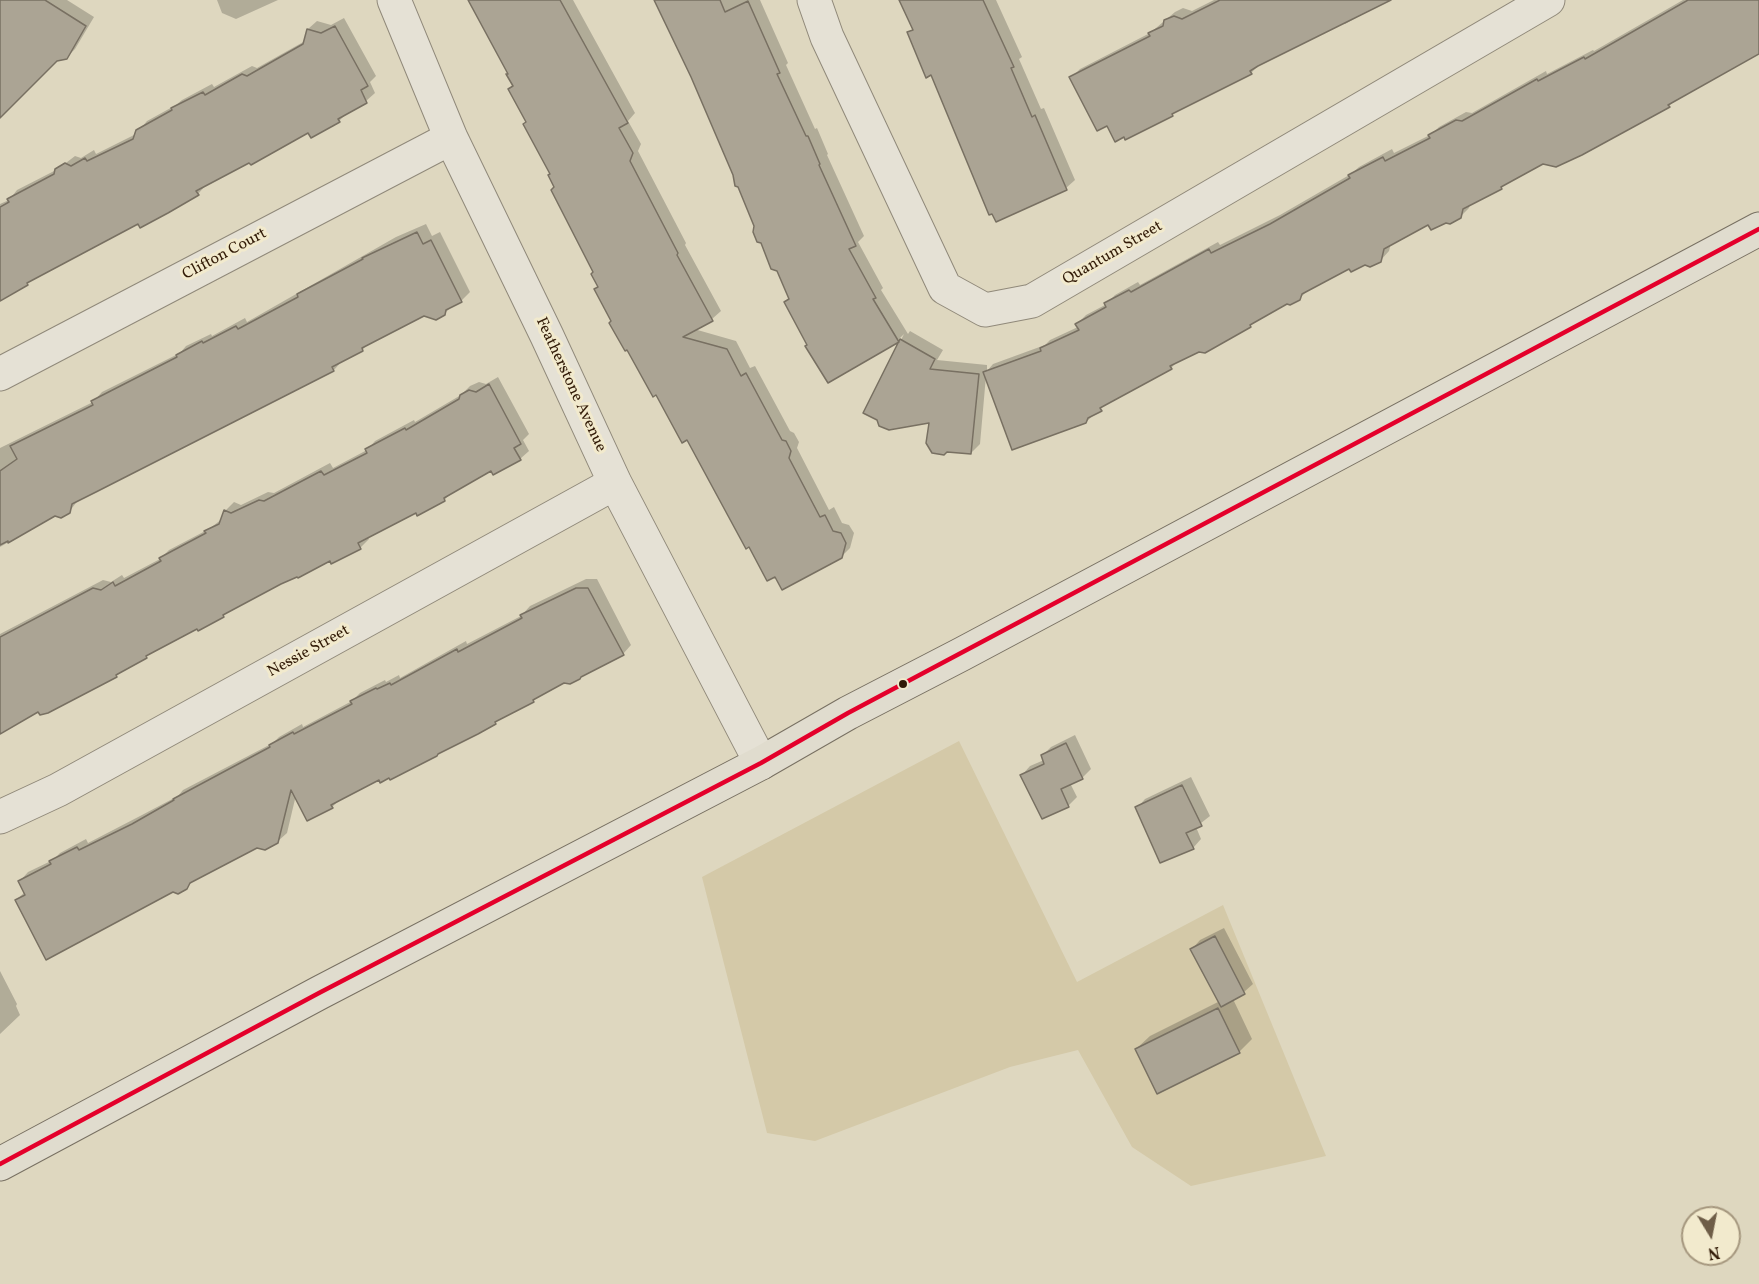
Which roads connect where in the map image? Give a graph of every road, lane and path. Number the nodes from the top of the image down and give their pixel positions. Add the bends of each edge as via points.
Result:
1 (394, 0) edge
2 (814, 0) edge
3 (1548, 0) edge
4 (451, 138) junction
5 (1759, 229) edge
6 (0, 375) edge
7 (615, 483) junction
8 (761, 763) junction
9 (0, 817) edge
10 (0, 1164) edge

1 - 4 street, Featherstone Avenue
2 - 3 street, Quantum Street via 832,47 945,288 985,310 1032,302
4 - 6 street, Clifton Court
4 - 7 street, Featherstone Avenue
5 - 8 main road via 848,712
7 - 8 street, Featherstone Avenue
7 - 9 street, Nessie Street via 58,790
8 - 10 main road

